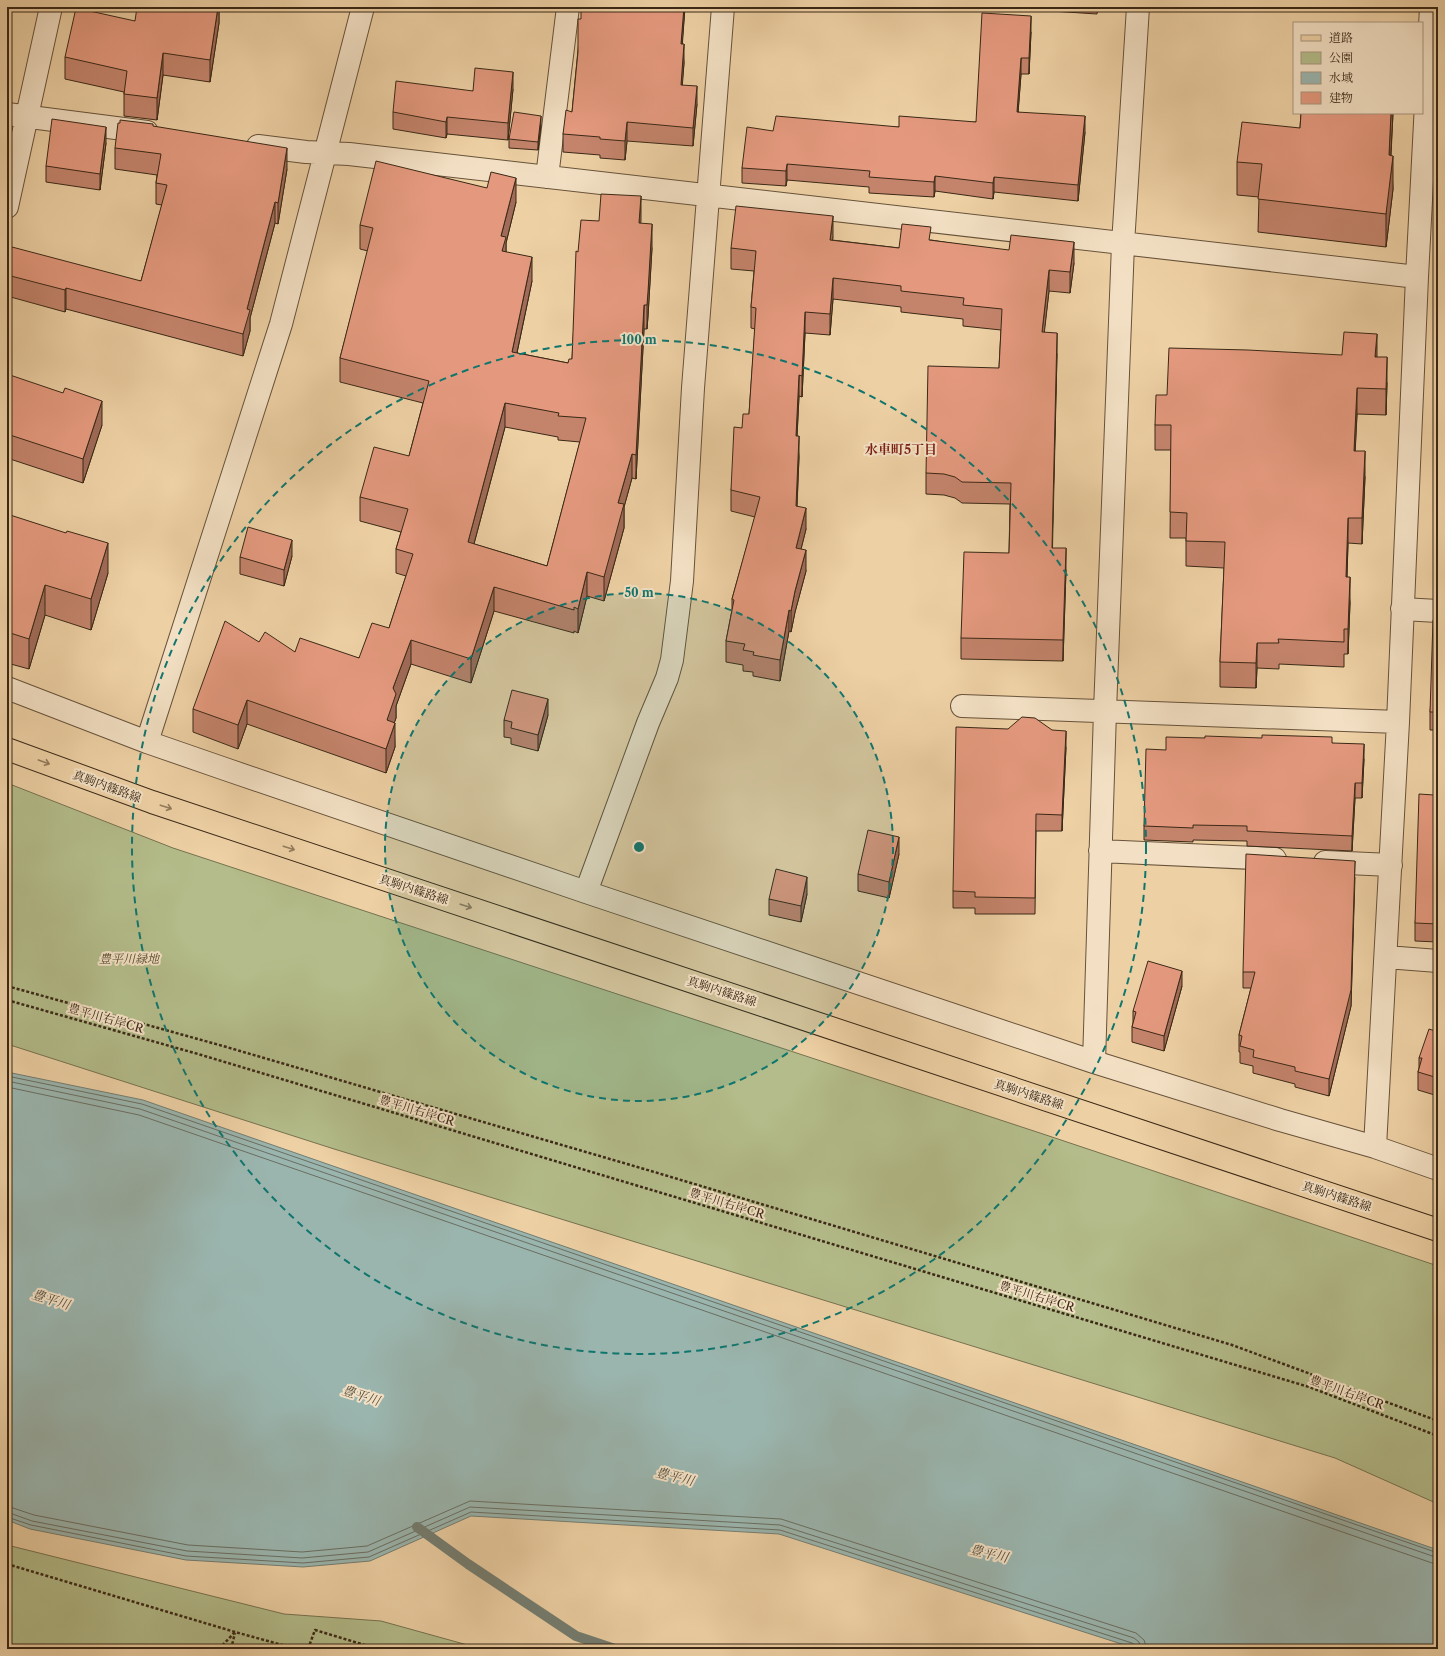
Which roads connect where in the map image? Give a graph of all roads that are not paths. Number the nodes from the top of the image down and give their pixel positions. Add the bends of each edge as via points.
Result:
1 (51, 7) edge
2 (363, 7) edge
3 (568, 7) edge
4 (723, 7) edge
5 (1138, 7) edge
6 (1431, 7) edge
7 (17, 116) edge
8 (166, 134) edge
9 (236, 143) edge
10 (326, 153) junction
11 (547, 177) junction
12 (709, 196) junction
13 (7, 207) edge
14 (1123, 244) junction
15 (1417, 277) junction
16 (1402, 609) junction
17 (1438, 611) edge
18 (7, 688) edge
19 (962, 706) dead end
20 (1105, 711) junction
21 (1398, 722) junction
22 (147, 742) junction
23 (7, 749) edge
24 (1100, 851) junction
25 (1391, 865) junction
26 (586, 892) junction
27 (1386, 957) junction
28 (1438, 961) edge
29 (1094, 1062) junction
30 (1375, 1147) junction
31 (1438, 1170) edge
32 (1438, 1230) edge

1 - 7 street
2 - 10 street
3 - 11 street
4 - 12 street
5 - 14 street
6 - 15 street
7 - 8 street
7 - 13 street
9 - 10 street
10 - 11 street
10 - 22 street via 281,324
11 - 12 street
12 - 14 street
12 - 26 street via 693,388 682,581 672,660 668,678 648,723
14 - 15 street
14 - 20 street
15 - 16 street
16 - 17 street
16 - 21 street
18 - 22 street
19 - 20 street
20 - 21 street
20 - 24 street
21 - 25 street
22 - 26 street
23 -> 32 main road, 真駒内篠路線 via 160,805
24 - 25 street
24 - 29 street
25 - 27 street
26 - 29 street
27 - 28 street
27 - 30 street
29 - 30 street
30 - 31 street

